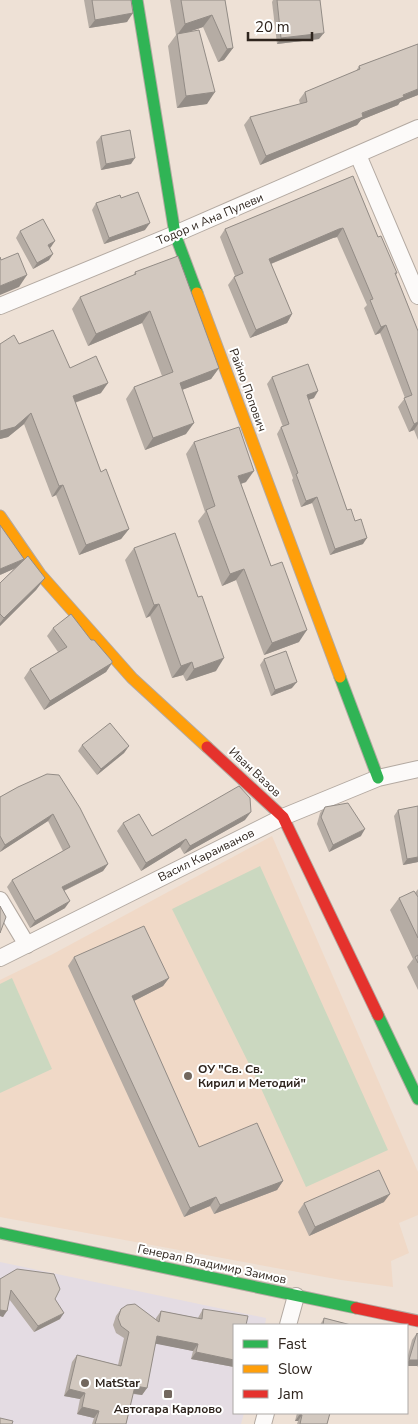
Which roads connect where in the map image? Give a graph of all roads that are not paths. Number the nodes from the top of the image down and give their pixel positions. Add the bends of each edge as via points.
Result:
1 (136, 0) edge
2 (418, 128) edge
3 (358, 155) junction
4 (175, 234) junction
5 (418, 296) edge
6 (0, 306) edge
7 (0, 516) edge
8 (418, 769) edge
9 (378, 778) junction
10 (283, 817) junction
11 (0, 900) edge
12 (27, 945) junction
13 (0, 958) edge
14 (418, 1100) edge
15 (0, 1233) edge
16 (296, 1296) junction
17 (418, 1321) edge
18 (288, 1324) edge

1 - 4 street, Райно Попович
2 - 3 street, Тодор и Ана Пулеви
3 - 4 street, Тодор и Ана Пулеви
3 - 5 street
4 - 6 street, Тодор и Ана Пулеви
4 - 9 street, Райно Попович
7 - 10 street, Иван Вазов via 40,574 132,678
8 - 9 street, Васил Караиванов
9 - 10 street, Васил Караиванов
10 - 12 street, Васил Караиванов
10 - 14 street, Иван Вазов
11 - 12 street
12 - 13 street, Васил Караиванов
15 - 16 street, Генерал Владимир Заимов
16 - 17 street, Генерал Владимир Заимов
16 - 18 street

